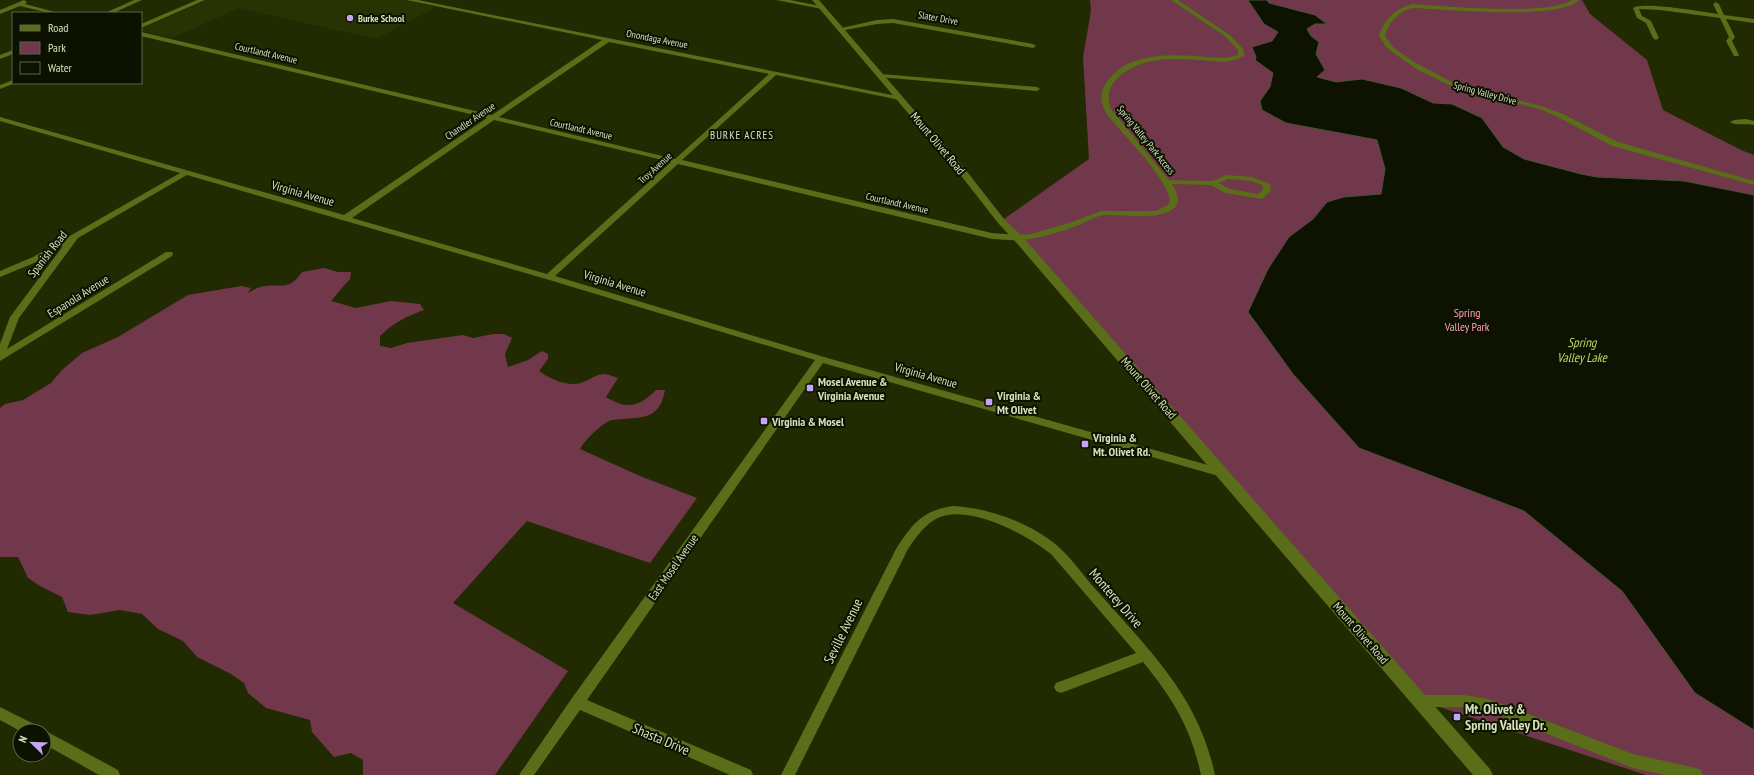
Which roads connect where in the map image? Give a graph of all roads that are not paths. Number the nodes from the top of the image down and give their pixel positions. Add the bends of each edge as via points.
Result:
1 (30, 0) edge
2 (139, 0) edge
3 (202, 0) edge
4 (409, 0) edge
5 (779, 0) edge
6 (1174, 0) edge
7 (1576, 0) edge
8 (20, 4) junction
9 (818, 4) edge
10 (1716, 4) dead end
11 (0, 12) edge
12 (52, 12) edge
13 (110, 12) edge
14 (1722, 17) junction
15 (1754, 21) edge
16 (142, 26) edge
17 (840, 29) junction
18 (142, 34) edge
19 (1656, 38) dead end
20 (607, 40) junction
21 (1033, 46) dead end
22 (12, 52) edge
23 (1736, 55) dead end
24 (0, 57) edge
25 (774, 73) junction
26 (881, 76) junction
27 (12, 82) edge
28 (0, 87) edge
29 (1037, 89) dead end
30 (900, 98) junction
31 (492, 118) junction
32 (0, 119) edge
33 (1734, 122) dead end
34 (1750, 122) edge
35 (676, 162) junction
36 (186, 173) junction
37 (1168, 182) junction
38 (1754, 182) edge
39 (1213, 183) junction
40 (344, 219) junction
41 (75, 236) junction
42 (1018, 238) junction
43 (169, 254) dead end
44 (0, 274) edge
45 (549, 277) junction
46 (10, 328) junction
47 (0, 332) edge
48 (0, 357) edge
49 (821, 358) junction
50 (1222, 473) junction
51 (940, 512) joint
52 (1146, 655) junction
53 (1061, 687) dead end
54 (1421, 701) junction
55 (577, 702) junction
56 (0, 712) edge
57 (20, 723) edge
58 (52, 741) edge
59 (113, 775) edge
60 (526, 775) edge
61 (746, 775) edge
62 (788, 775) edge
63 (1208, 775) edge
64 (1484, 775) edge
65 (1696, 775) edge

1 - 8 street
2 - 13 street
3 - 16 street
4 - 20 street, Onondaga Avenue
5 - 9 street
6 - 37 street, Spring Valley Park Access via 1228,36 1242,53 1238,58 1232,59 1167,58 1143,62 1125,68 1108,85 1104,98 1108,110
7 - 38 street, Spring Valley Drive via 1559,7 1512,11 1412,6 1400,9 1391,17 1382,36 1390,48 1447,82 1478,93 1542,108 1615,144
8 - 11 street
8 - 12 street
9 - 17 street, Mount Olivet Road
10 - 14 street
14 - 15 street
14 - 19 street via 1644,6 1636,8 1638,17 1649,22
14 - 23 street via 1732,37 1729,41
17 - 21 street, Slater Drive via 893,21
17 - 26 street, Mount Olivet Road
18 - 31 street, Courtlandt Avenue
20 - 25 street, Onondaga Avenue
20 - 31 street, Chandler Avenue
22 - 24 street
25 - 30 street, Onondaga Avenue
25 - 35 street, Troy Avenue
26 - 29 street
26 - 30 street, Mount Olivet Road
27 - 28 street
30 - 42 street, Mount Olivet Road via 1001,221
31 - 35 street, Courtlandt Avenue
31 - 40 street, Chandler Avenue
32 - 36 street, Virginia Avenue
33 - 34 street
35 - 42 street, Courtlandt Avenue via 992,236
35 - 45 street, Troy Avenue
36 - 40 street, Virginia Avenue
36 - 41 street, Spanish Road
37 - 39 street
37 - 42 street, Spring Valley Park Access via 1176,198 1174,204 1166,211 1101,213 1075,224
39 - 39 street via 1228,191 1259,197 1267,191 1266,184 1252,180 1227,177
40 - 45 street, Virginia Avenue
41 - 44 street
41 - 46 street, Spanish Road via 15,317
42 - 50 street, Mount Olivet Road
43 - 48 street, Espanola Avenue
45 - 49 street, Virginia Avenue
46 - 47 street
46 - 48 street, Spanish Road
49 - 50 street, Virginia Avenue
49 - 55 street, East Mosel Avenue
50 - 54 street, Mount Olivet Road
51 - 52 street, Monterey Drive via 968,511 994,518 1020,528 1047,543
51 - 62 street, Seville Avenue via 911,534 900,552
52 - 53 street
52 - 63 street, Monterey Drive via 1181,702 1197,733
54 - 64 street, Mount Olivet Road
54 - 65 street via 1464,701 1490,705 1633,761
55 - 60 street, East Mosel Avenue
55 - 61 street, Shasta Drive
56 - 57 street
58 - 59 street

